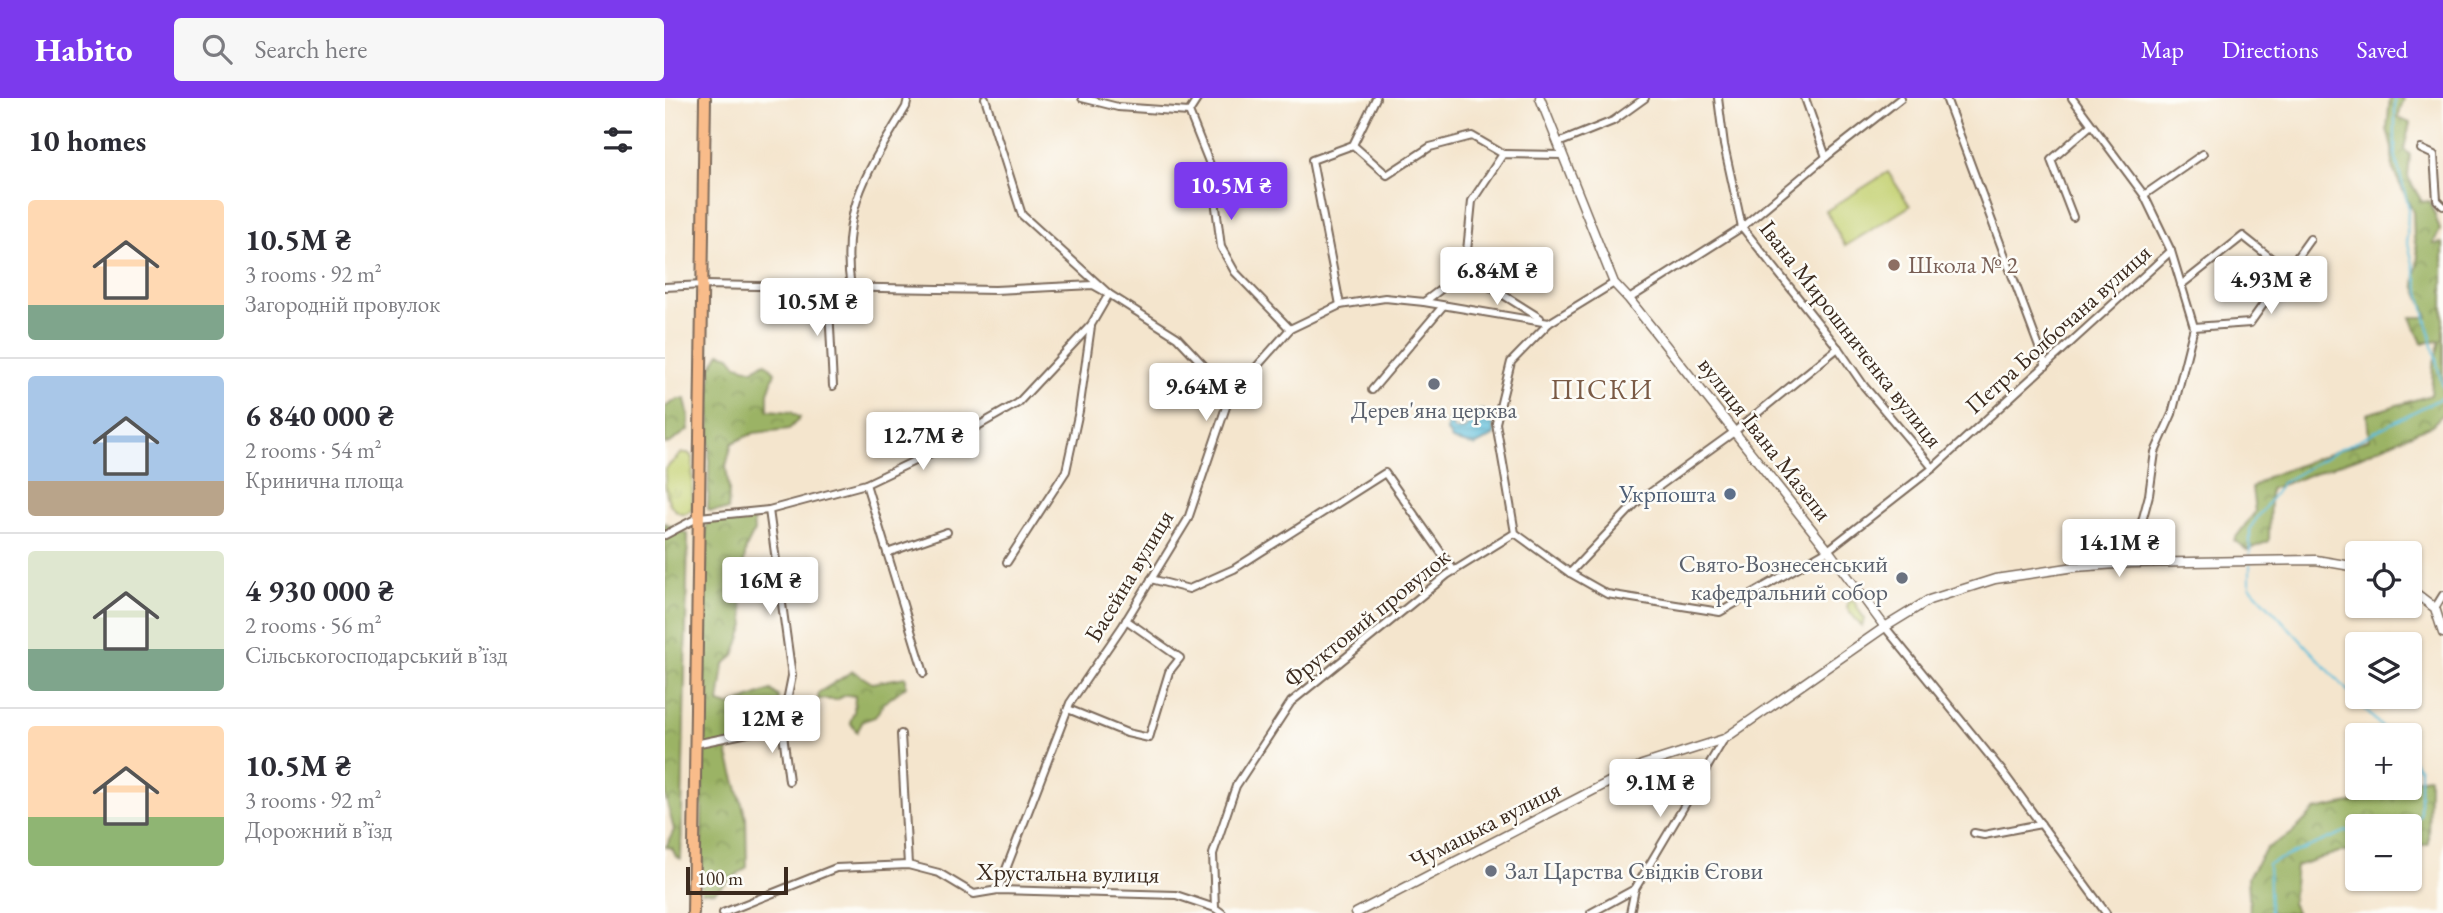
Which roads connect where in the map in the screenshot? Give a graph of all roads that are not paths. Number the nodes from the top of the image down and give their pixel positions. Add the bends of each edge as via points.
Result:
1 (908, 98) edge
2 (985, 98) edge
3 (1082, 98) edge
4 (1198, 98) edge
5 (1376, 98) edge
6 (1540, 98) edge
7 (1718, 98) edge
8 (1805, 98) edge
9 (1901, 98) edge
10 (1946, 98) edge
11 (2072, 98) edge
12 (707, 99) edge
13 (1643, 99) edge
14 (1189, 112) junction
15 (2091, 125) junction
16 (1558, 143) junction
17 (1353, 145) junction
18 (2421, 149) dead end
19 (1503, 154) junction
20 (2203, 154) dead end
21 (1562, 155) junction
22 (1826, 157) junction
23 (2144, 195) junction
24 (2443, 206) edge
25 (2073, 217) dead end
26 (1742, 227) junction
27 (2310, 239) dead end
28 (2171, 251) junction
29 (1465, 271) junction
30 (2287, 271) junction
31 (1614, 283) junction
32 (703, 285) junction
33 (2181, 285) junction
34 (665, 287) edge
35 (828, 288) junction
36 (851, 288) junction
37 (1109, 294) junction
38 (1629, 299) junction
39 (1424, 302) junction
40 (1340, 304) junction
41 (1443, 306) junction
42 (1546, 322) junction
43 (1091, 324) junction
44 (2194, 327) junction
45 (1290, 329) junction
46 (1838, 348) junction
47 (2046, 366) junction
48 (833, 386) dead end
49 (1372, 390) dead end
50 (1229, 398) junction
51 (1734, 432) junction
52 (1933, 468) junction
53 (866, 484) junction
54 (769, 510) junction
55 (699, 517) junction
56 (947, 532) dead end
57 (1515, 533) junction
58 (665, 535) edge
59 (1828, 550) junction
60 (887, 553) junction
61 (1007, 562) dead end
62 (2131, 563) junction
63 (2345, 564) edge
64 (1454, 571) junction
65 (1570, 573) junction
66 (1151, 579) junction
67 (2443, 595) edge
68 (2422, 598) edge
69 (2435, 608) junction
70 (1126, 620) junction
71 (1885, 627) junction
72 (2443, 633) edge
73 (924, 673) dead end
74 (1068, 709) junction
75 (782, 726) junction
76 (901, 734) dead end
77 (1724, 739) junction
78 (695, 744) junction
79 (789, 781) dead end
80 (2041, 824) junction
81 (1974, 833) dead end
82 (908, 864) junction
83 (1635, 889) junction
84 (998, 890) junction
85 (1215, 908) junction
86 (693, 913) edge
87 (723, 913) edge
88 (1222, 913) edge
89 (1356, 913) edge
90 (1591, 913) edge
91 (1630, 913) edge
92 (2106, 913) edge

1 - 36 street via 859,188 846,262
2 - 37 street via 1022,215
3 - 14 street via 1118,107
4 - 14 street
5 - 17 street
6 - 16 street, вулиця Івана Мазепи
7 - 26 street, Івана Мирошниченка вулиця
8 - 22 street
9 - 22 street
10 - 47 street
11 - 15 street, Петра Болбочана вулиця
12 - 32 highway
13 - 16 street via 1613,121
14 - 45 street via 1211,167 1221,247 1235,272
15 - 23 street, Петра Болбочана вулиця
15 - 25 street via 2051,160
16 - 21 street, вулиця Івана Мазепи
17 - 19 street via 1387,175 1430,148 1472,136
17 - 40 street via 1312,160
18 - 24 street via 2434,155 2437,200
19 - 21 street
19 - 29 street via 1472,201
20 - 23 street
21 - 31 street, вулиця Івана Мазепи
22 - 26 street
23 - 28 street, Петра Болбочана вулиця
26 - 38 street
26 - 46 street, Івана Мирошниченка вулиця
27 - 30 street
28 - 33 street
28 - 47 street, Петра Болбочана вулиця
29 - 39 street
29 - 42 street
30 - 33 street via 2243,236
30 - 44 street via 2250,323
31 - 38 street, вулиця Івана Мазепи
31 - 42 street
32 - 34 street
32 - 35 street
32 - 55 highway
33 - 44 street
35 - 36 street
35 - 48 street
36 - 37 street via 995,290 1093,285
37 - 43 street
37 - 50 street via 1177,337
38 - 51 street, вулиця Івана Мазепи
39 - 40 street, Басейна вулиця via 1385,298
39 - 41 street, Басейна вулиця
40 - 45 street, Басейна вулиця
41 - 42 street, Басейна вулиця
41 - 49 street
42 - 57 street via 1511,362 1496,423
43 - 53 street via 1018,403
43 - 61 street via 1066,471
44 - 62 street via 2172,414 2155,452
45 - 50 street, Басейна вулиця
46 - 51 street
46 - 52 street, Івана Мирошниченка вулиця
47 - 52 street, Петра Болбочана вулиця
50 - 66 street, Басейна вулиця via 1188,519
51 - 59 street, вулиця Івана Мазепи
51 - 65 street via 1636,503
52 - 59 street, Петра Болбочана вулиця
53 - 54 street
53 - 60 street
54 - 55 street
54 - 75 street via 792,676
55 - 58 street
55 - 78 highway
56 - 60 street
57 - 64 street, Фруктовий провулок
57 - 65 street, Петра Болбочана вулиця
59 - 65 street, Петра Болбочана вулиця via 1720,612 1607,594
59 - 71 street, вулиця Івана Мазепи
60 - 73 street
62 - 63 street, Чумацька вулиця via 2316,560
62 - 71 street, Чумацька вулиця via 1994,579 1929,600
64 - 66 street via 1385,473 1234,569 1189,589
64 - 85 street, Фруктовий провулок via 1291,702 1236,786 1213,854
66 - 70 street, Басейна вулиця
67 - 69 street
68 - 69 street
69 - 72 street
70 - 74 street, Басейна вулиця
70 - 74 street via 1179,658 1169,672 1149,738
71 - 77 street, Чумацька вулиця
71 - 80 street, вулиця Івана Мазепи
74 - 84 street, Басейна вулиця
75 - 78 street
75 - 79 street
76 - 82 street
77 - 83 street
77 - 89 street, Чумацька вулиця via 1642,765
78 - 86 highway
80 - 81 street
80 - 92 street, вулиця Івана Мазепи
82 - 84 street, Хрустальна вулиця via 939,873 974,894
82 - 87 street, Хрустальна вулиця via 837,868
83 - 90 street
83 - 91 street
84 - 85 street, Хрустальна вулиця via 1176,895
85 - 88 street, Хрустальна вулиця

